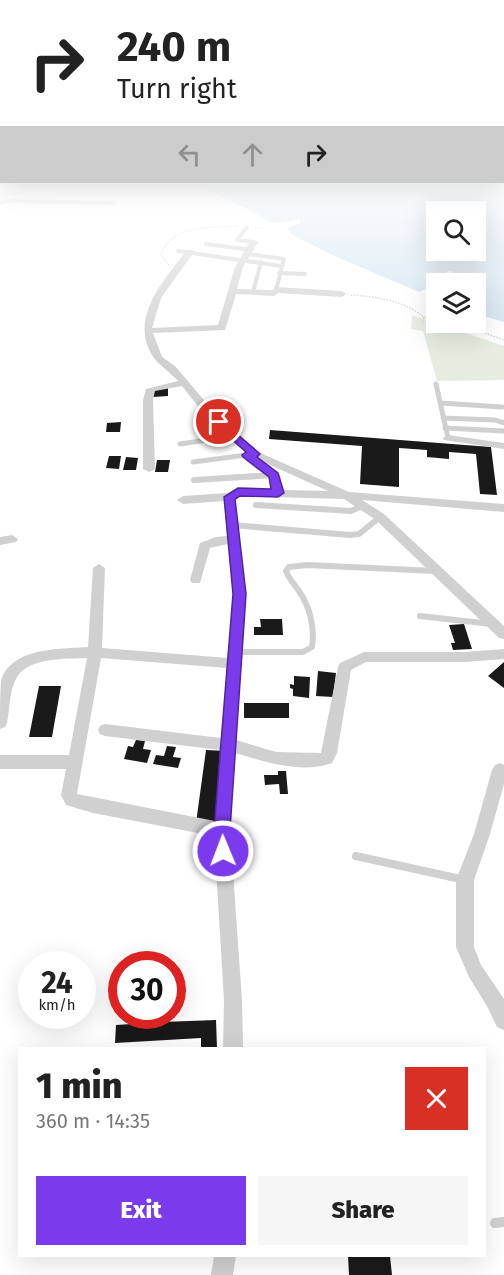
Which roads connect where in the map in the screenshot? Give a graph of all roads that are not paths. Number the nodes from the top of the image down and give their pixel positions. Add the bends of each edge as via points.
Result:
1 (238, 240) edge
2 (206, 244) dead end
3 (178, 250) dead end
4 (249, 251) junction
5 (190, 252) junction
6 (261, 262) junction
7 (281, 266) junction
8 (279, 273) junction
9 (305, 274) dead end
10 (276, 290) junction
11 (232, 291) junction
12 (253, 292) junction
13 (342, 294) road end
14 (147, 331) junction
15 (182, 383) junction
16 (436, 384) dead end
17 (441, 403) junction
18 (502, 407) dead end
19 (443, 418) junction
20 (210, 421) dead end
21 (504, 423) edge
22 (504, 431) edge
23 (447, 433) junction
24 (229, 437) junction
25 (180, 444) dead end
26 (504, 446) edge
27 (251, 454) junction
28 (193, 462) dead end
29 (149, 469) dead end
30 (286, 470) junction
31 (274, 476) junction
32 (194, 480) dead end
33 (278, 493) junction
34 (346, 495) junction
35 (229, 497) junction
36 (183, 500) dead end
37 (256, 506) dead end
38 (362, 506) junction
39 (504, 508) edge
40 (380, 518) junction
41 (232, 525) junction
42 (235, 540) junction
43 (99, 568) dead end
44 (439, 571) junction
45 (196, 580) dead end
46 (420, 616) dead end
47 (493, 624) junction
48 (504, 634) edge
49 (95, 653) junction
50 (504, 654) edge
51 (236, 658) junction
52 (0, 723) edge
53 (105, 730) dead end
54 (230, 746) junction
55 (0, 762) edge
56 (75, 762) junction
57 (500, 770) dead end
58 (222, 830) junction
59 (356, 856) dead end
60 (465, 880) junction
61 (504, 1020) edge
62 (233, 1047) edge
63 (225, 1257) edge
64 (222, 1275) edge

1 - 4 lane
2 - 4 lane
3 - 5 lane
4 - 5 lane
4 - 6 lane
4 - 7 lane via 284,259
4 - 11 street
5 - 14 street via 156,297
6 - 7 lane
6 - 12 lane
7 - 8 lane
8 - 9 lane
8 - 10 lane
10 - 12 street
10 - 13 street
11 - 12 street
11 - 14 street via 221,329
14 - 15 street via 158,358 172,368
15 - 24 street
15 - 29 street via 151,389
16 - 17 lane
17 - 18 lane
17 - 19 lane
19 - 21 lane
19 - 23 lane
20 - 24 street
22 - 23 lane
23 - 26 street
24 - 25 lane
24 - 27 street
27 - 28 lane
27 - 30 street
27 - 31 street
30 - 31 street
30 - 34 street
31 - 32 lane
31 - 33 street
33 - 34 street
33 - 35 street via 238,492
34 - 38 street
34 - 39 street
35 - 36 street
35 - 41 street
37 - 38 lane via 351,511
38 - 40 street
40 - 41 lane via 359,534
40 - 44 street
41 - 42 street
42 - 45 street via 204,546
42 - 51 street via 239,594
43 - 49 street
44 - 47 street
44 - 51 lane via 289,567 286,575 308,609 312,647 303,652
46 - 47 lane
47 - 48 street
49 - 51 street
49 - 52 street via 46,656 17,667 10,676
49 - 56 street
50 - 54 street via 364,657 353,661 345,667 327,758 276,759
51 - 54 street
53 - 54 street
54 - 58 street
55 - 56 street
56 - 58 street via 69,795 72,800
57 - 60 street
58 - 62 street
59 - 60 lane
60 - 61 street via 465,947
63 - 64 street

